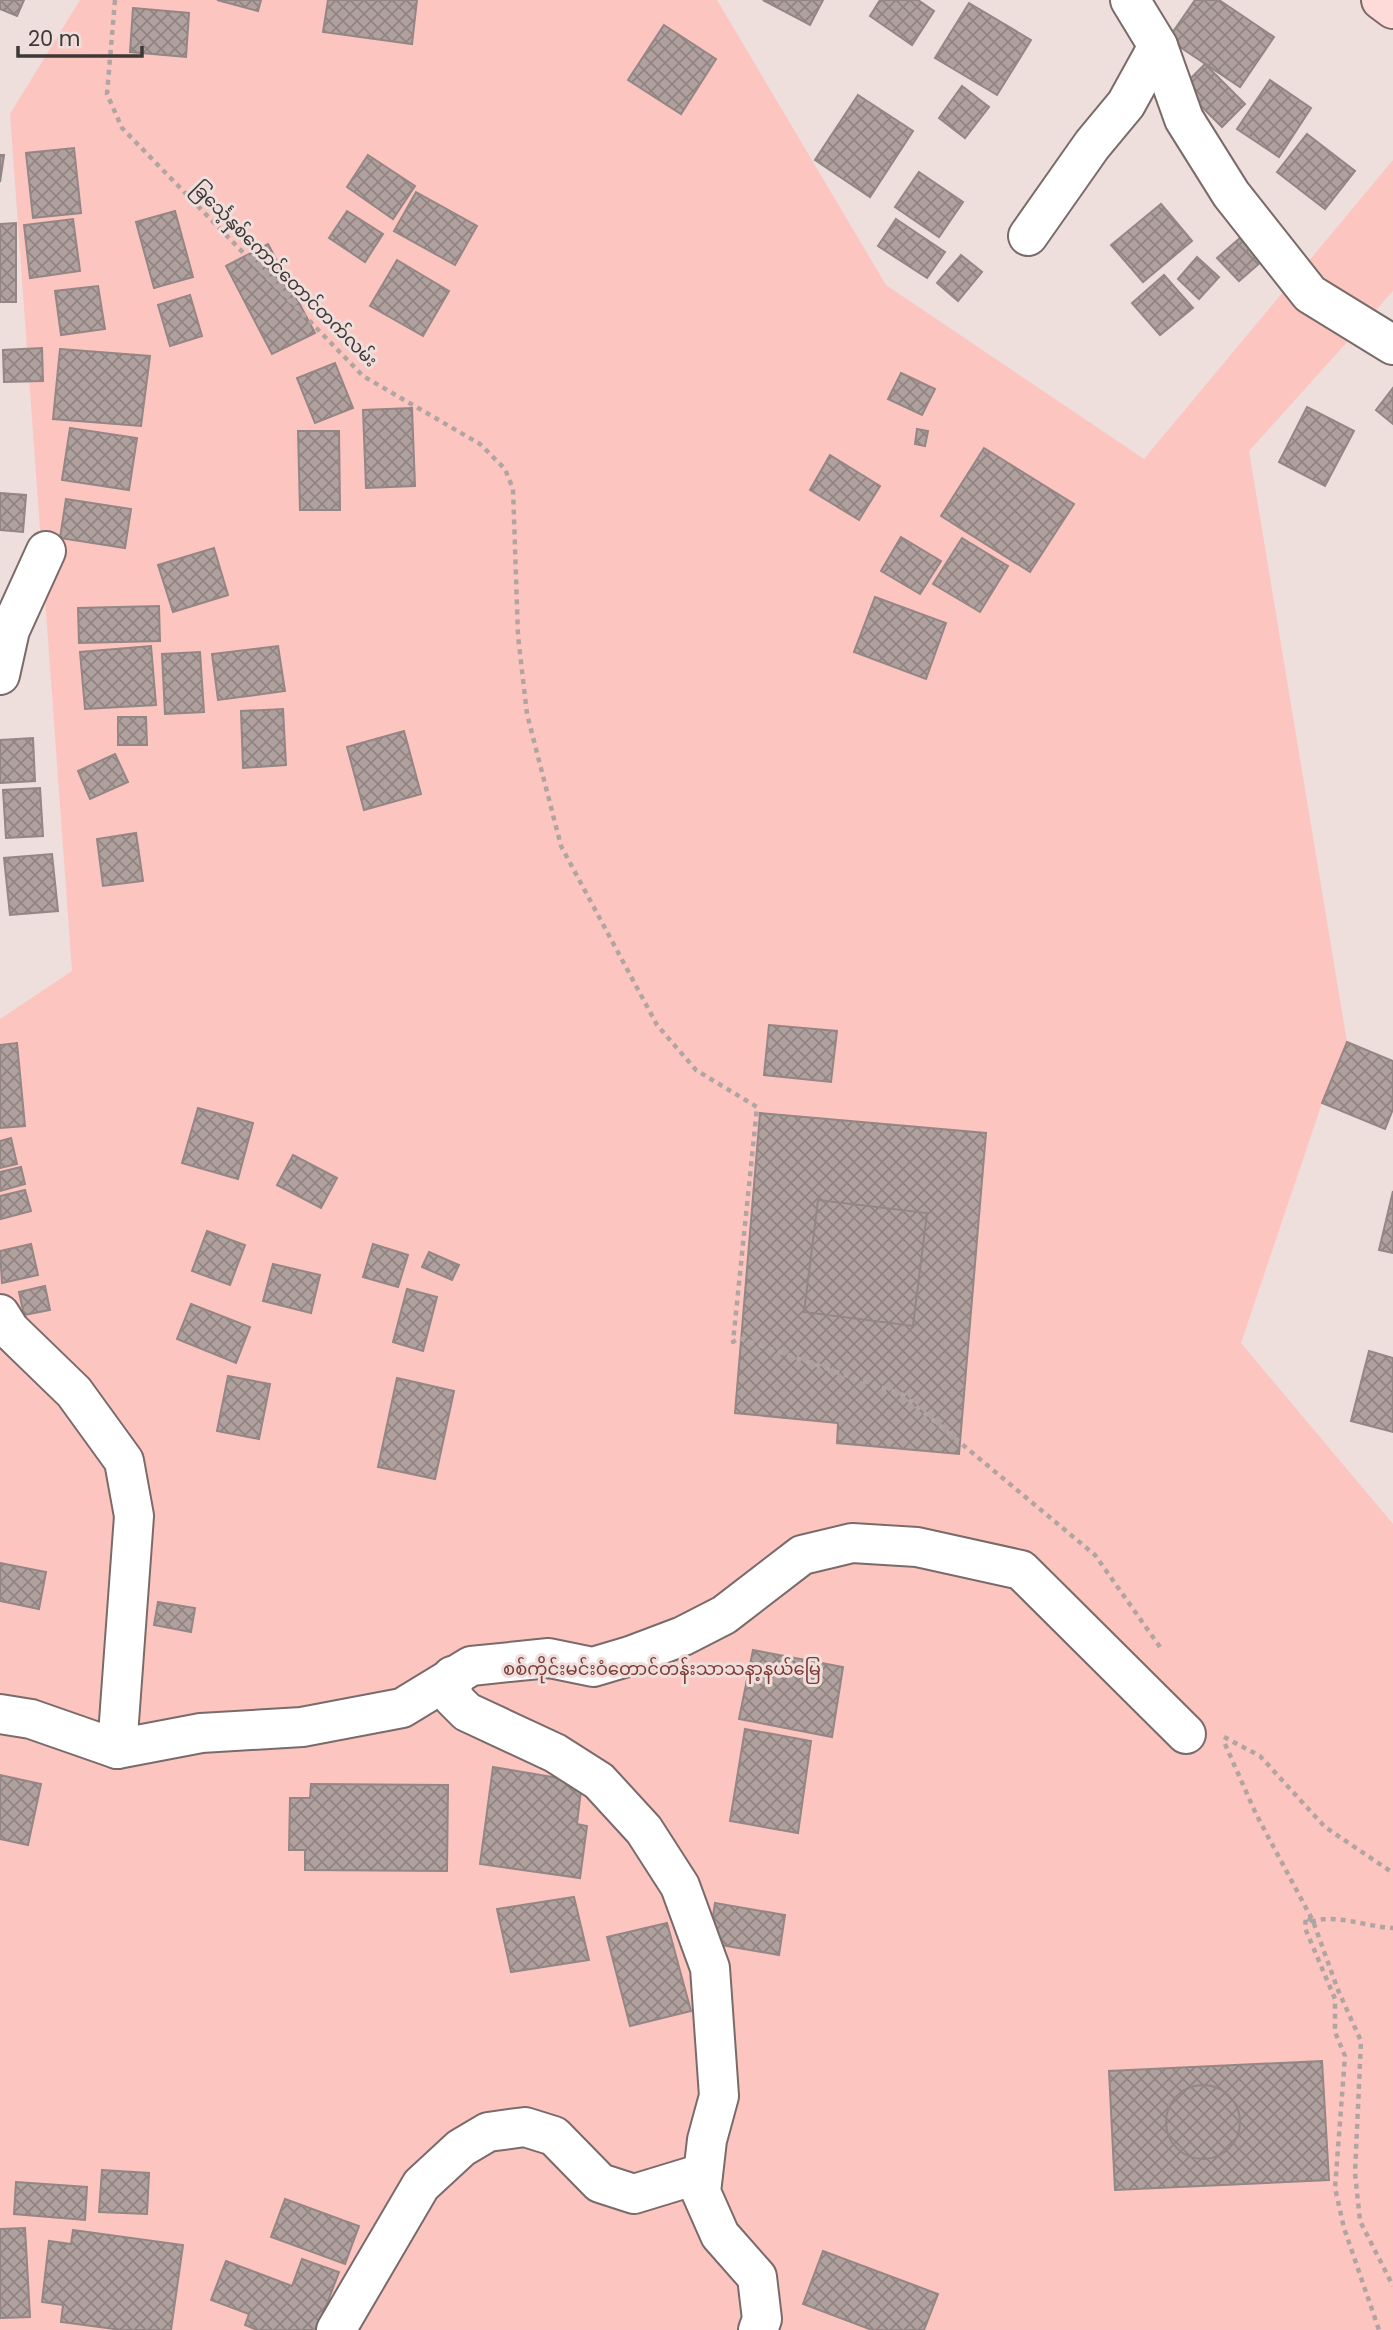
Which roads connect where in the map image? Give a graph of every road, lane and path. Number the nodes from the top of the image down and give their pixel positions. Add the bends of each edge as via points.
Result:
1 (115, 0) edge
2 (1130, 0) edge
3 (1381, 0) edge
4 (1393, 9) edge
5 (1158, 46) junction
6 (1028, 236) dead end
7 (1393, 345) edge
8 (46, 551) dead end
9 (0, 675) edge
10 (0, 1314) edge
11 (1167, 1657) dead end
12 (452, 1676) junction
13 (0, 1714) edge
14 (1203, 1734) junction
15 (117, 1749) junction
16 (1393, 1873) edge
17 (1313, 1921) junction
18 (1393, 1927) edge
19 (703, 2173) junction
20 (1393, 2286) edge
21 (336, 2330) edge
22 (758, 2330) edge
23 (1379, 2330) edge

1 - 11 path, ခြင်္သေ့နှစ်ကောင်တောင်တက်လမ်း via 107,94 122,128 363,376 480,444 505,469 513,489 518,636 527,714 561,846 657,1025 696,1070 757,1107 733,1342 739,1338 903,1395 1095,1555
2 - 5 street
3 - 4 street
5 - 6 street via 1126,104
5 - 7 street via 1184,119 1231,194 1310,294
8 - 9 street via 10,630
10 - 15 street via 10,1330 74,1392 124,1461 134,1516
12 - 14 street via 471,1666 509,1660 549,1658 593,1667 683,1636 724,1615 802,1555 852,1543 917,1547 1021,1570
12 - 15 street via 402,1708 302,1727 201,1733
12 - 19 street via 453,1698 467,1712 555,1753 599,1781 644,1830 680,1885 710,1968 719,2095
13 - 15 street via 31,1719
14 - 16 path via 1260,1756 1325,1827
14 - 17 path via 1256,1814
17 - 18 path via 1324,1918
17 - 20 path via 1361,2040 1355,2173 1360,2221
17 - 23 path via 1306,1917 1305,1928 1335,1999 1335,2032 1345,2056 1335,2188
19 - 21 street via 635,2194 600,2183 554,2136 526,2127 488,2132 461,2148 421,2185
19 - 22 street via 701,2192 720,2235 757,2277 762,2319

